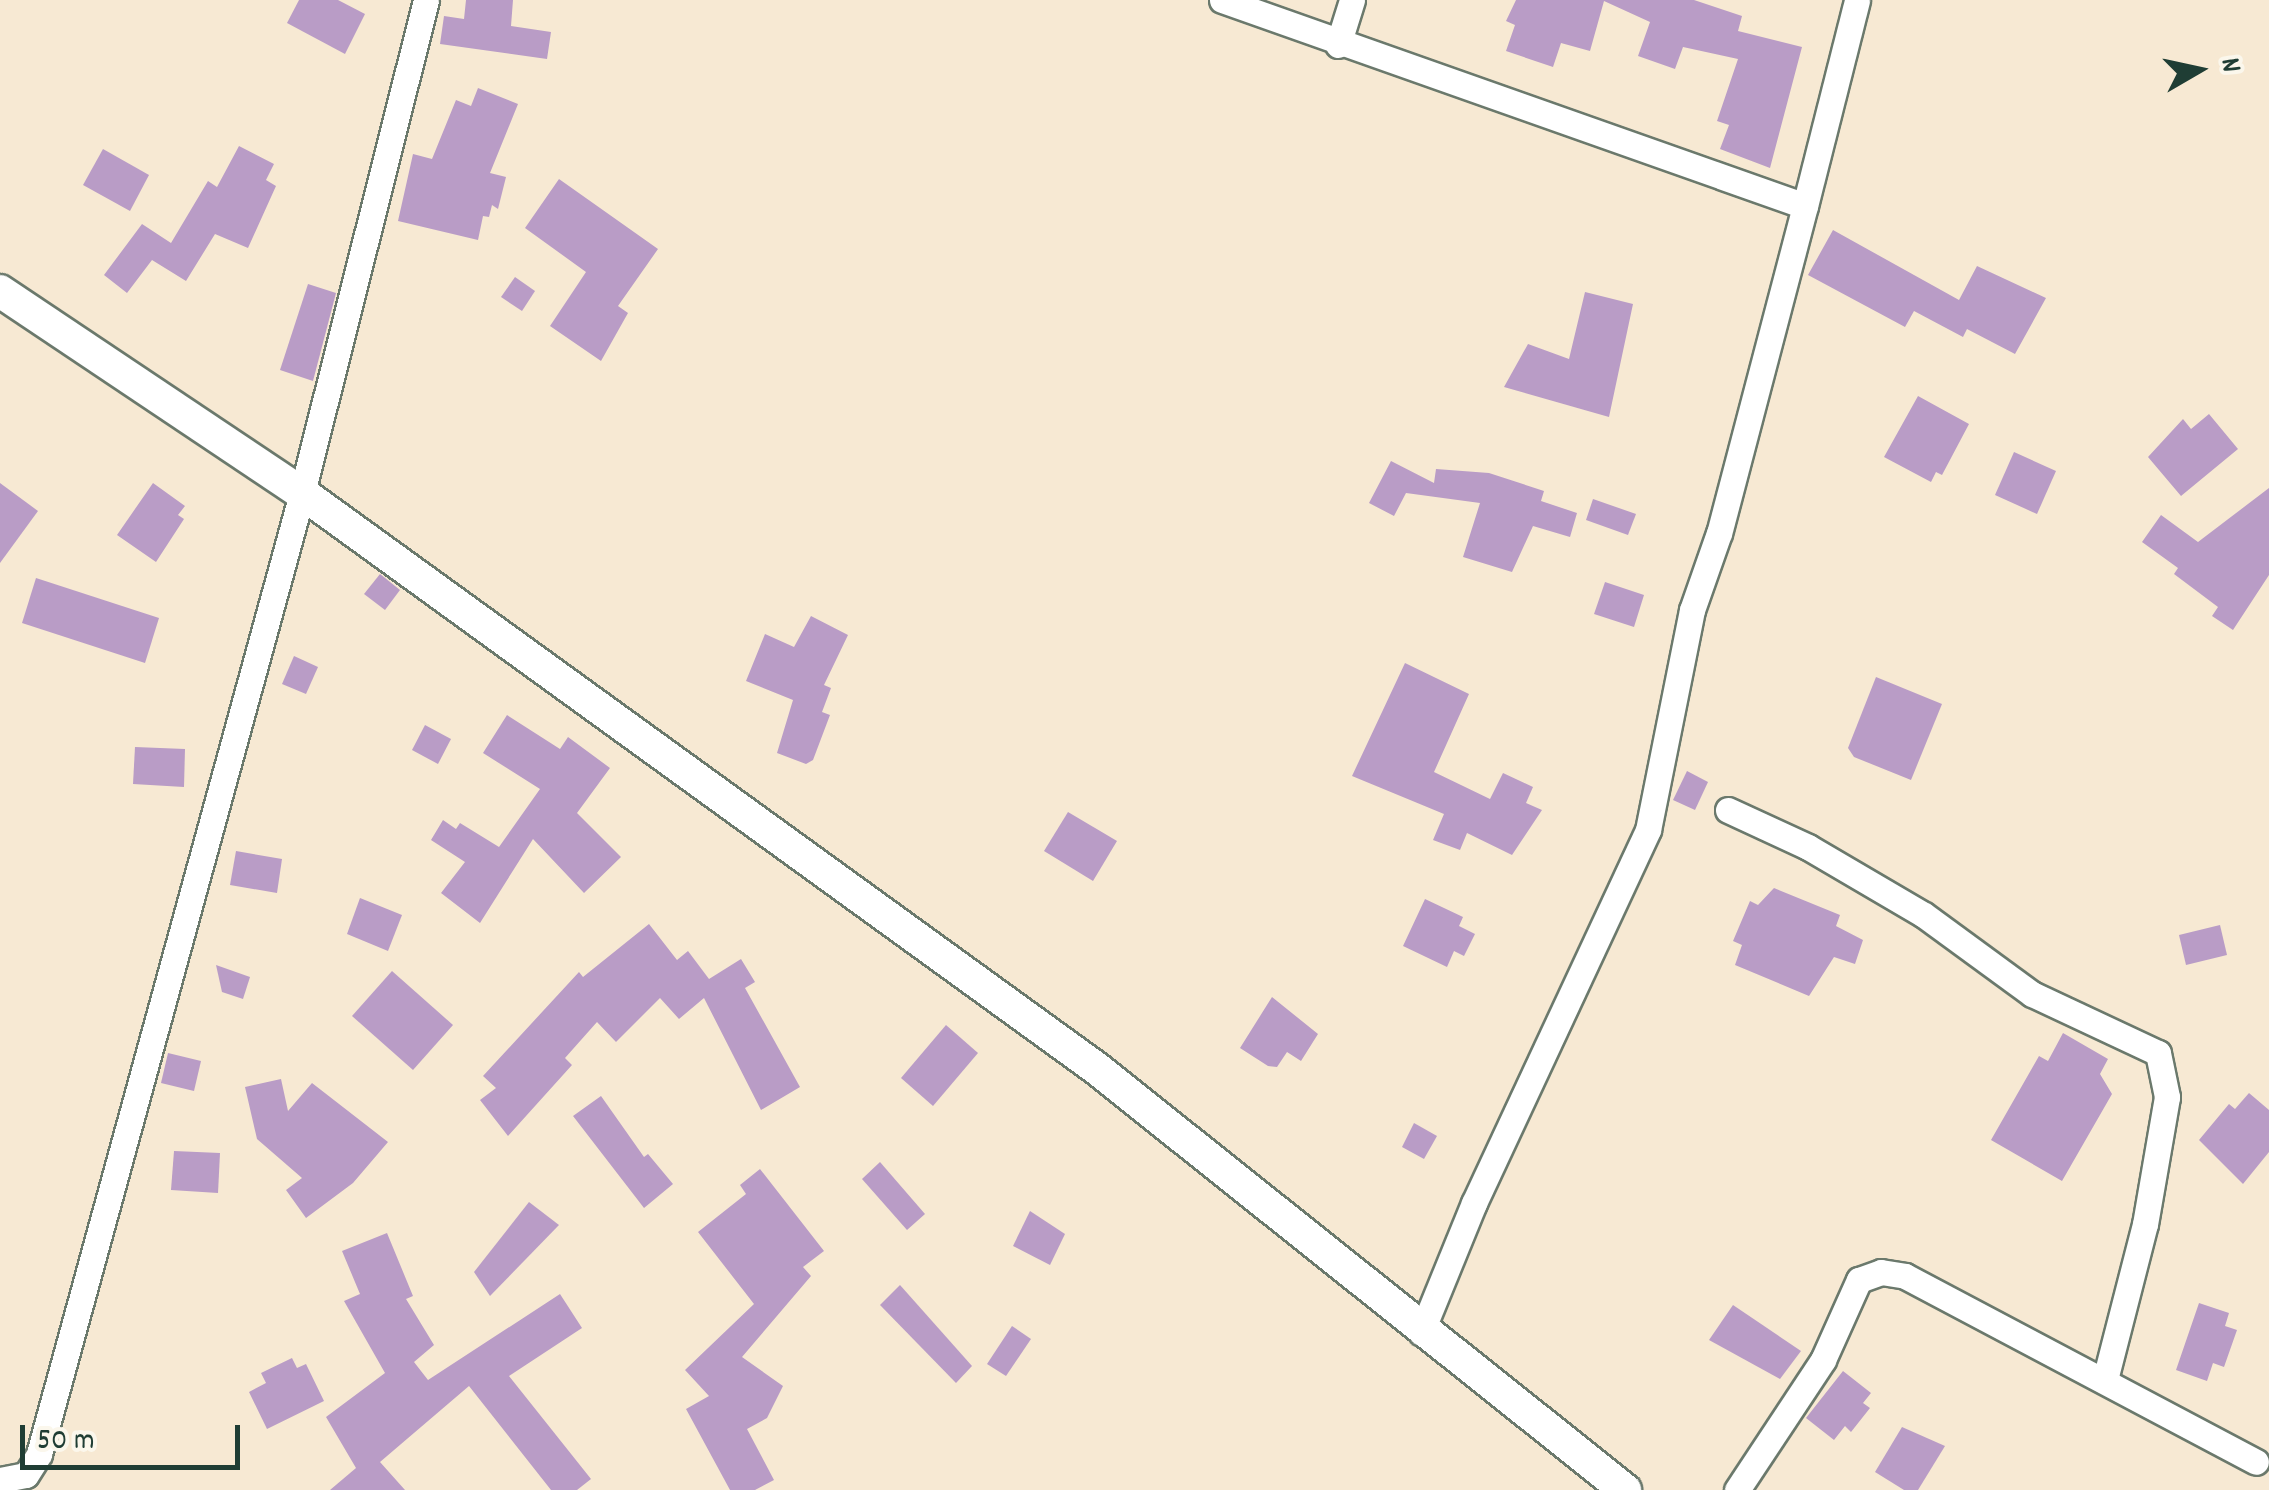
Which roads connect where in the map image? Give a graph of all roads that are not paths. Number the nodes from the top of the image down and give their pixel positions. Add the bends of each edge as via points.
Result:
1 (426, 0) edge
2 (1222, 0) edge
3 (1352, 0) edge
4 (1856, 0) edge
5 (1338, 45) junction
6 (1805, 206) junction
7 (0, 291) edge
8 (302, 493) junction
9 (1728, 810) dead end
10 (1422, 1333) junction
11 (2106, 1380) junction
12 (2256, 1462) dead end
13 (0, 1480) edge
14 (1625, 1490) edge
15 (1738, 1490) edge

1 - 8 street
2 - 5 street
3 - 5 street
4 - 6 street
5 - 6 street
6 - 10 street via 1719,534 1692,610 1648,830 1474,1203
7 - 8 street
8 - 10 street via 1096,1068
8 - 13 street via 39,1454 26,1475
9 - 11 street via 1808,846 1924,915 2032,994 2158,1053 2167,1098 2145,1224
10 - 14 street
11 - 12 street
11 - 15 street via 1905,1276 1881,1272 1859,1280 1823,1360

